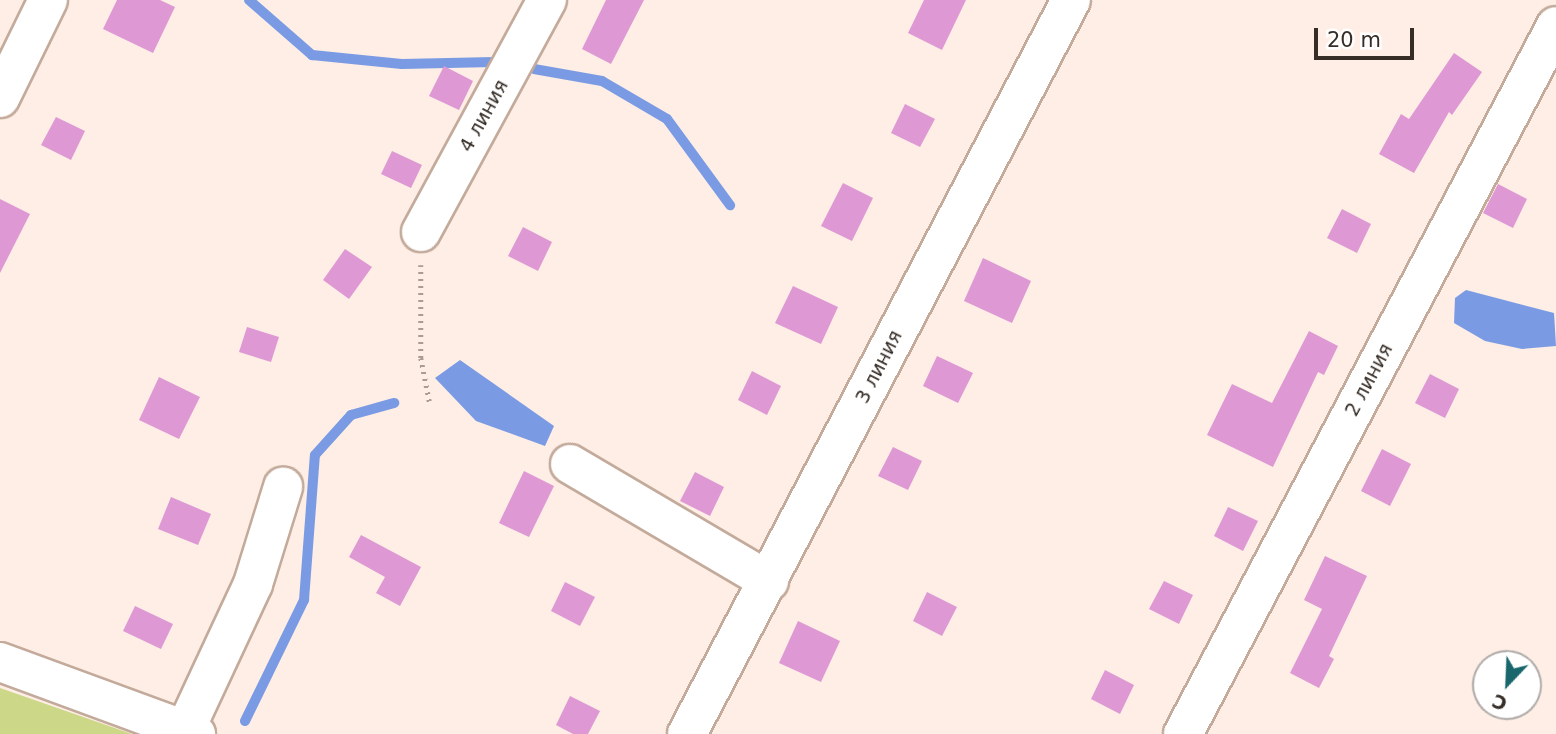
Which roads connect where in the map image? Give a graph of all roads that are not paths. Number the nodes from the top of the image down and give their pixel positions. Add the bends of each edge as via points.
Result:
1 (48, 0) edge
2 (547, 0) edge
3 (1071, 0) edge
4 (1556, 26) edge
5 (0, 98) edge
6 (421, 232) road end
7 (570, 464) dead end
8 (283, 487) dead end
9 (769, 580) junction
10 (0, 662) edge
11 (190, 732) edge
12 (687, 734) edge
13 (1183, 734) edge

1 - 5 street
2 - 6 street, 4 линия
3 - 9 street, 3 линия
4 - 13 street, 2 линия
7 - 9 street
8 - 11 street via 254,583
9 - 12 street, 3 линия
10 - 11 street

